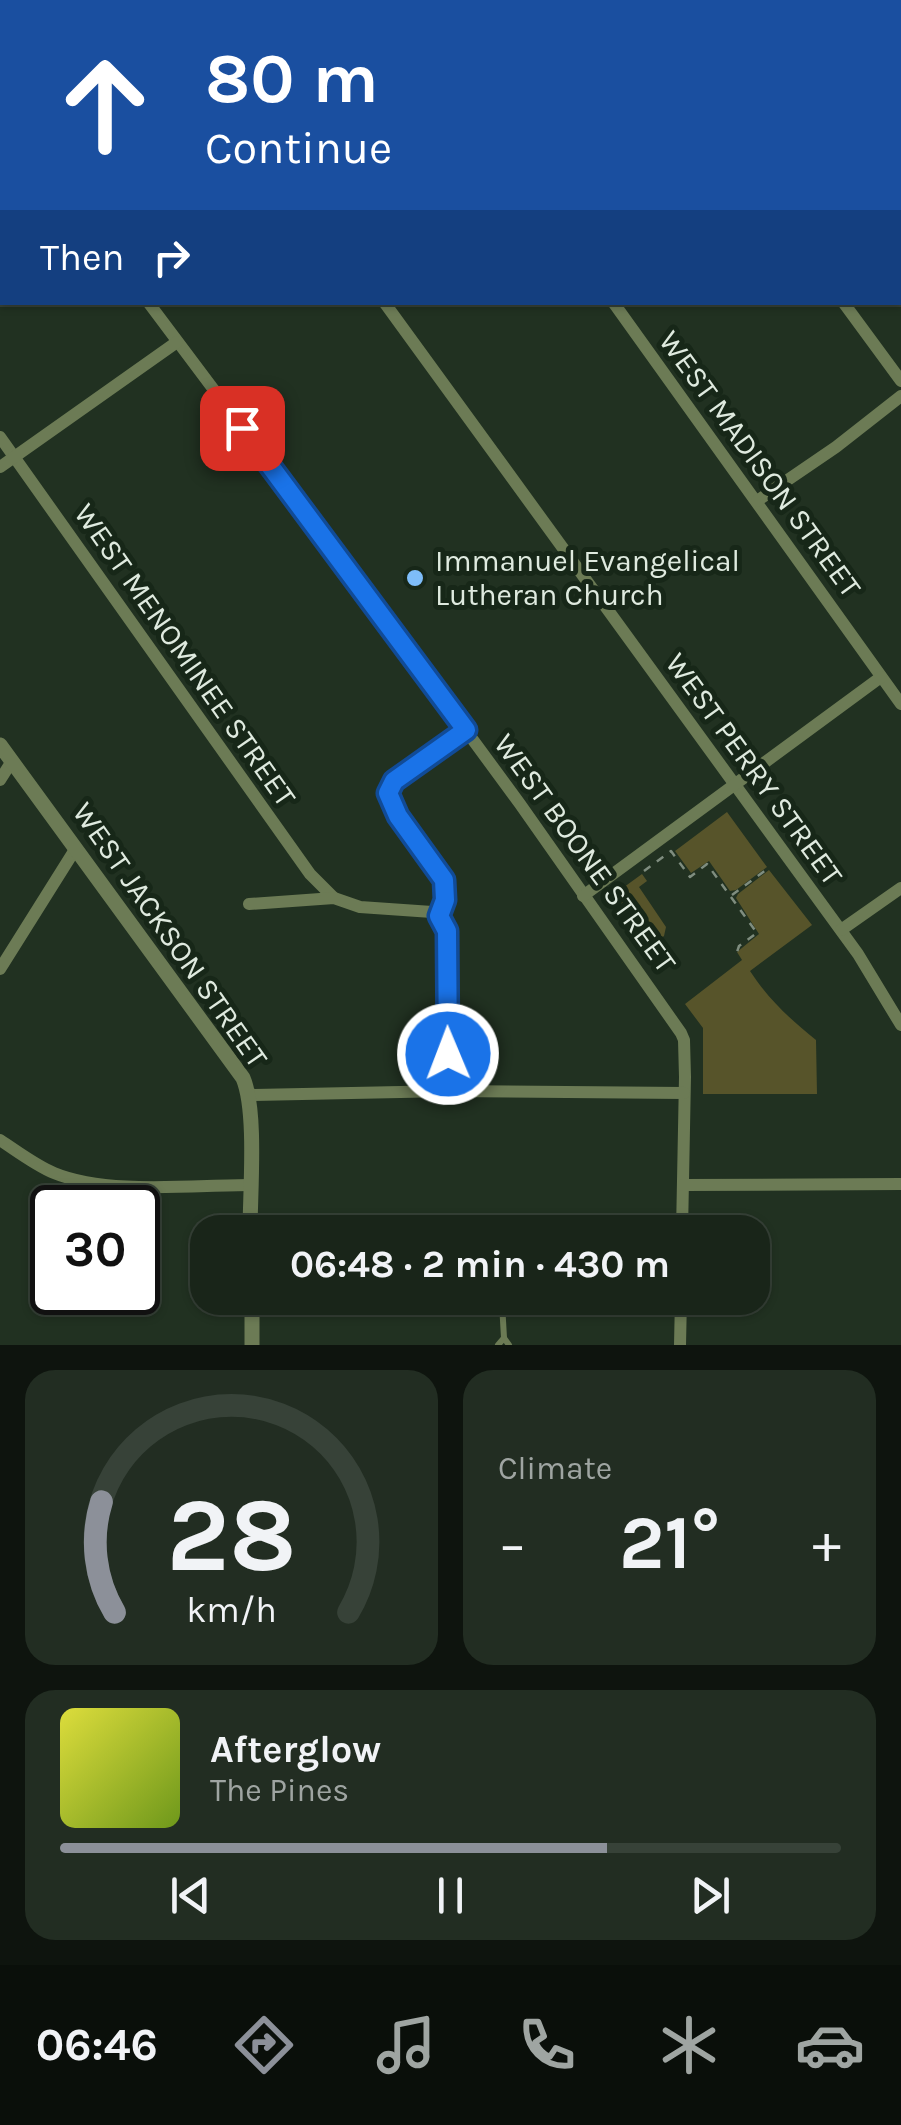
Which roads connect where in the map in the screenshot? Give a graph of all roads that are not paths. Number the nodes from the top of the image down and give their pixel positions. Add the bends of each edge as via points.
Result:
1 (150, 305) edge
2 (386, 305) edge
3 (615, 305) edge
4 (845, 305) edge
5 (177, 342) junction
6 (901, 381) edge
7 (901, 396) edge
8 (0, 438) edge
9 (14, 457) junction
10 (0, 467) edge
11 (757, 501) junction
12 (881, 677) junction
13 (901, 704) edge
14 (466, 730) junction
15 (0, 745) edge
16 (12, 762) junction
17 (0, 780) edge
18 (733, 785) junction
19 (76, 848) junction
20 (901, 888) edge
21 (583, 896) junction
22 (334, 898) junction
23 (248, 904) dead end
24 (439, 916) junction
25 (841, 930) junction
26 (0, 969) edge
27 (901, 1025) edge
28 (448, 1091) junction
29 (684, 1093) junction
30 (248, 1094) junction
31 (0, 1140) edge
32 (250, 1184) junction
33 (901, 1184) edge
34 (682, 1185) junction
35 (250, 1215) edge
36 (682, 1215) edge
37 (252, 1315) edge
38 (503, 1315) edge
39 (681, 1315) edge
40 (504, 1343) edge
41 (252, 1345) edge
42 (680, 1345) edge

1 - 5 street, WEST BOONE STREET
2 - 18 street, WEST PERRY STREET
3 - 11 street, WEST MADISON STREET
4 - 6 street
5 - 9 street
5 - 14 street, WEST BOONE STREET
7 - 11 street
8 - 9 street, WEST MENOMINEE STREET
9 - 10 street
9 - 22 street, WEST MENOMINEE STREET via 310,874
11 - 12 street, WEST MADISON STREET
12 - 13 street, WEST MADISON STREET
12 - 18 street
14 - 21 street, WEST BOONE STREET
14 - 24 lane via 394,781 388,793 444,880
15 - 16 street, WEST JACKSON STREET
16 - 17 street
16 - 19 street, WEST JACKSON STREET
18 - 21 street
18 - 25 street, WEST PERRY STREET
19 - 26 street
19 - 30 street, WEST JACKSON STREET via 243,1078
20 - 25 street
21 - 29 street, WEST BOONE STREET via 681,1032
22 - 23 street
22 - 24 street via 360,908
24 - 28 street via 447,931
25 - 27 street, WEST PERRY STREET
28 - 29 street
28 - 30 street
29 - 34 street, WEST BOONE STREET
30 - 32 street, WEST JACKSON STREET
31 - 32 street via 52,1172 87,1183
32 - 35 street, WEST JACKSON STREET
33 - 34 street
34 - 36 street, WEST BOONE STREET
37 - 41 street
38 - 40 lane
39 - 42 street

